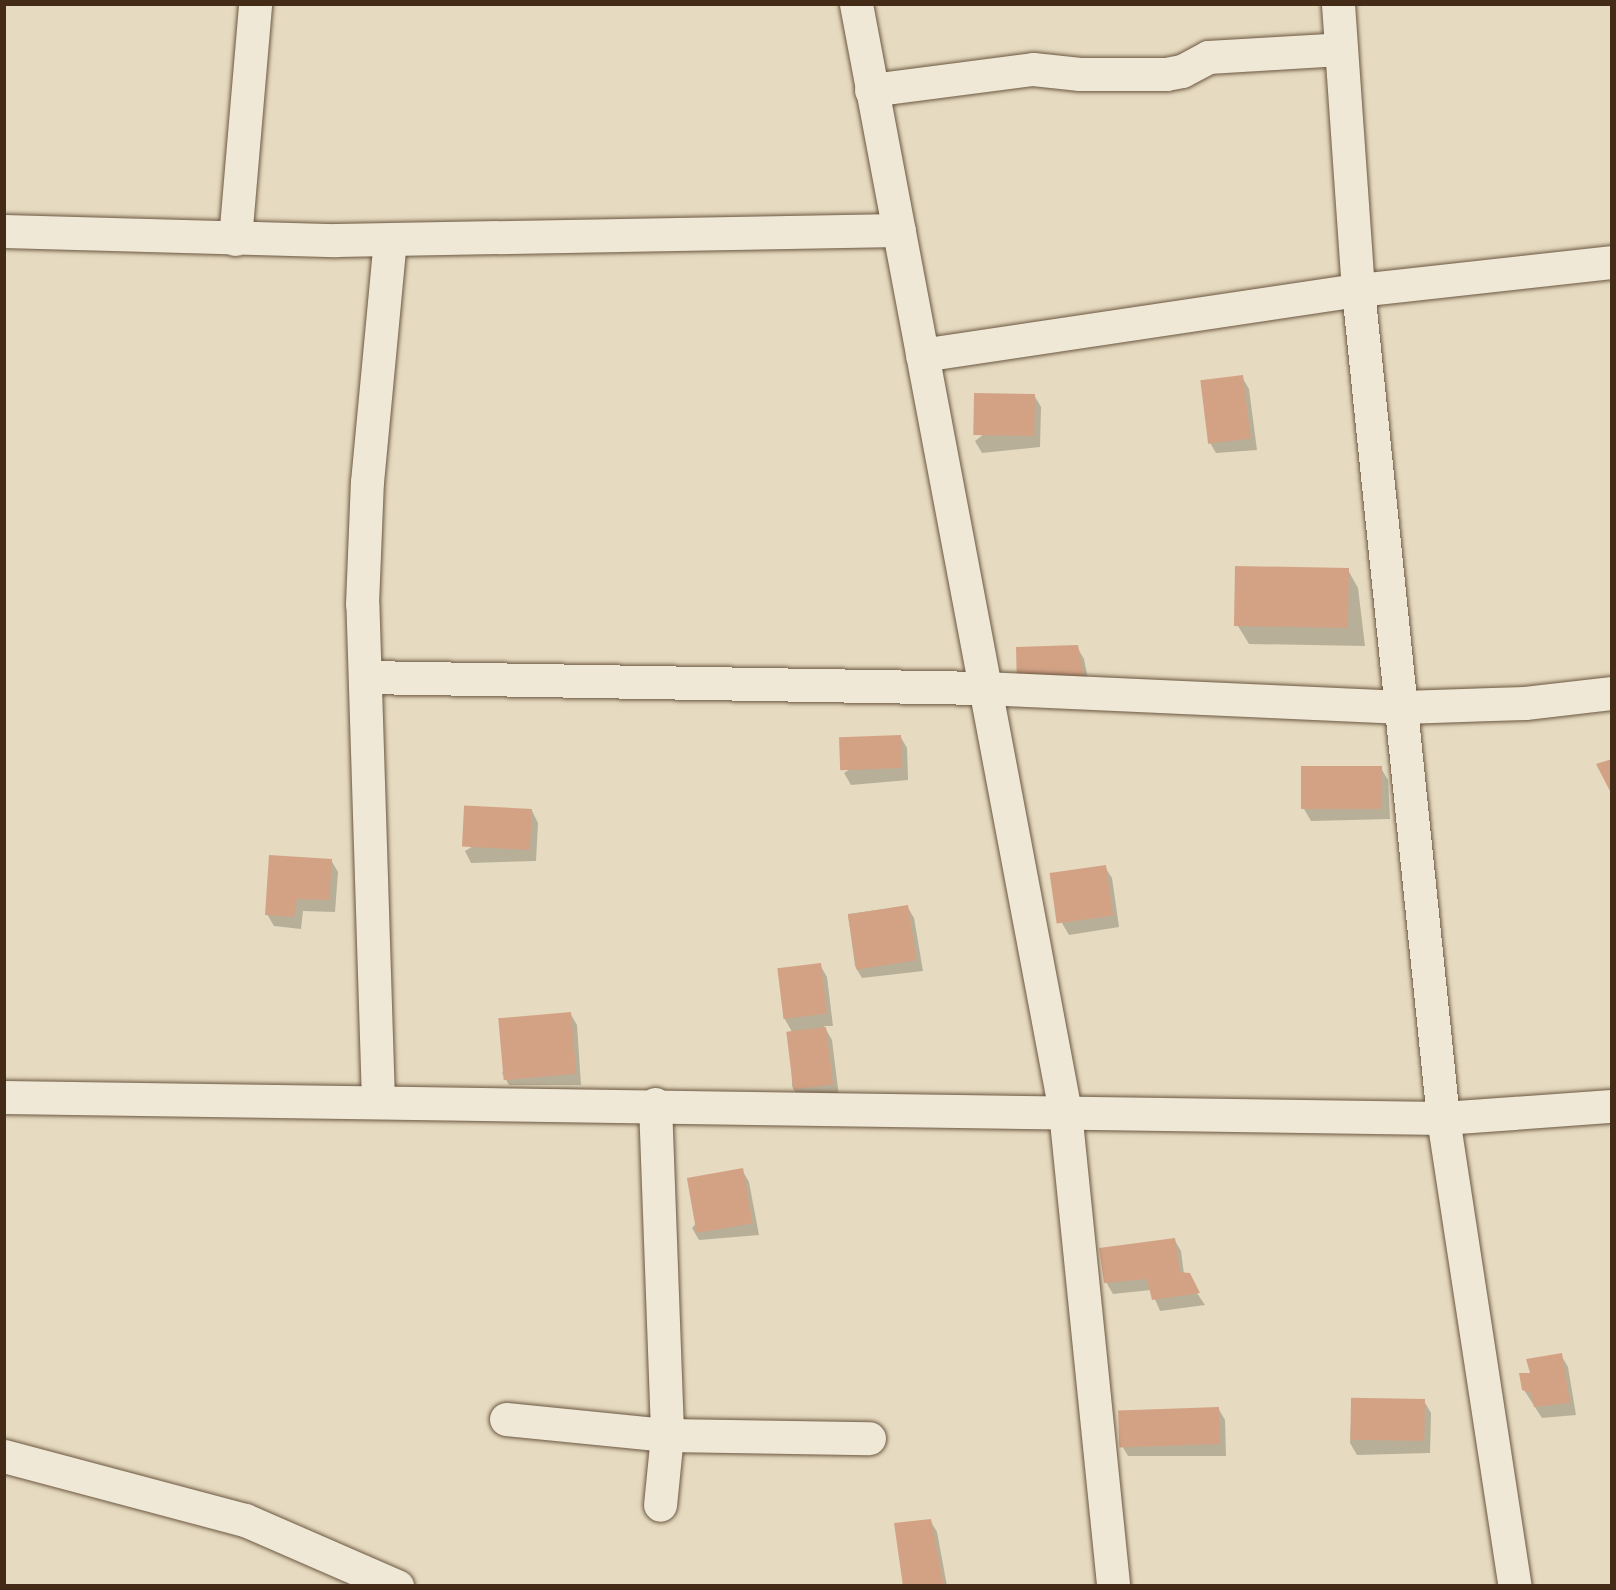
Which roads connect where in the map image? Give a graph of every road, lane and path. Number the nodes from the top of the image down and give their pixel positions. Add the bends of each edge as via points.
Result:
1 (255, 4) edge
2 (856, 4) edge
3 (1338, 4) edge
4 (1341, 49) junction
5 (871, 90) junction
6 (899, 230) junction
7 (4, 231) edge
8 (235, 239) junction
9 (390, 240) junction
10 (1611, 262) edge
11 (1358, 291) junction
12 (922, 355) junction
13 (366, 677) junction
14 (983, 688) junction
15 (1611, 693) edge
16 (1403, 707) junction
17 (4, 1097) edge
18 (378, 1101) junction
19 (655, 1104) junction
20 (1611, 1106) edge
21 (1065, 1111) junction
22 (1443, 1118) junction
23 (506, 1419) dead end
24 (667, 1435) junction
25 (869, 1438) dead end
26 (4, 1456) edge
27 (660, 1505) dead end
28 (397, 1586) edge
29 (1113, 1586) edge
30 (1515, 1586) edge

1 - 8 street
2 - 5 street
3 - 4 street
4 - 5 street via 1208,57 1182,71 1166,74 1080,74 1033,69
4 - 11 street
5 - 6 street
6 - 9 street
6 - 12 street
7 - 8 street
8 - 9 street
9 - 13 street via 367,482 362,604
10 - 11 street
11 - 12 street
11 - 16 street
12 - 14 street
13 - 14 street
13 - 18 street
14 - 16 street
14 - 21 street
15 - 16 street via 1525,703
16 - 22 street
17 - 18 street
18 - 19 street
19 - 21 street
19 - 24 street
20 - 22 street
21 - 22 street
21 - 29 street
22 - 30 street
23 - 24 street
24 - 25 street
24 - 27 street
26 - 28 street via 244,1521

